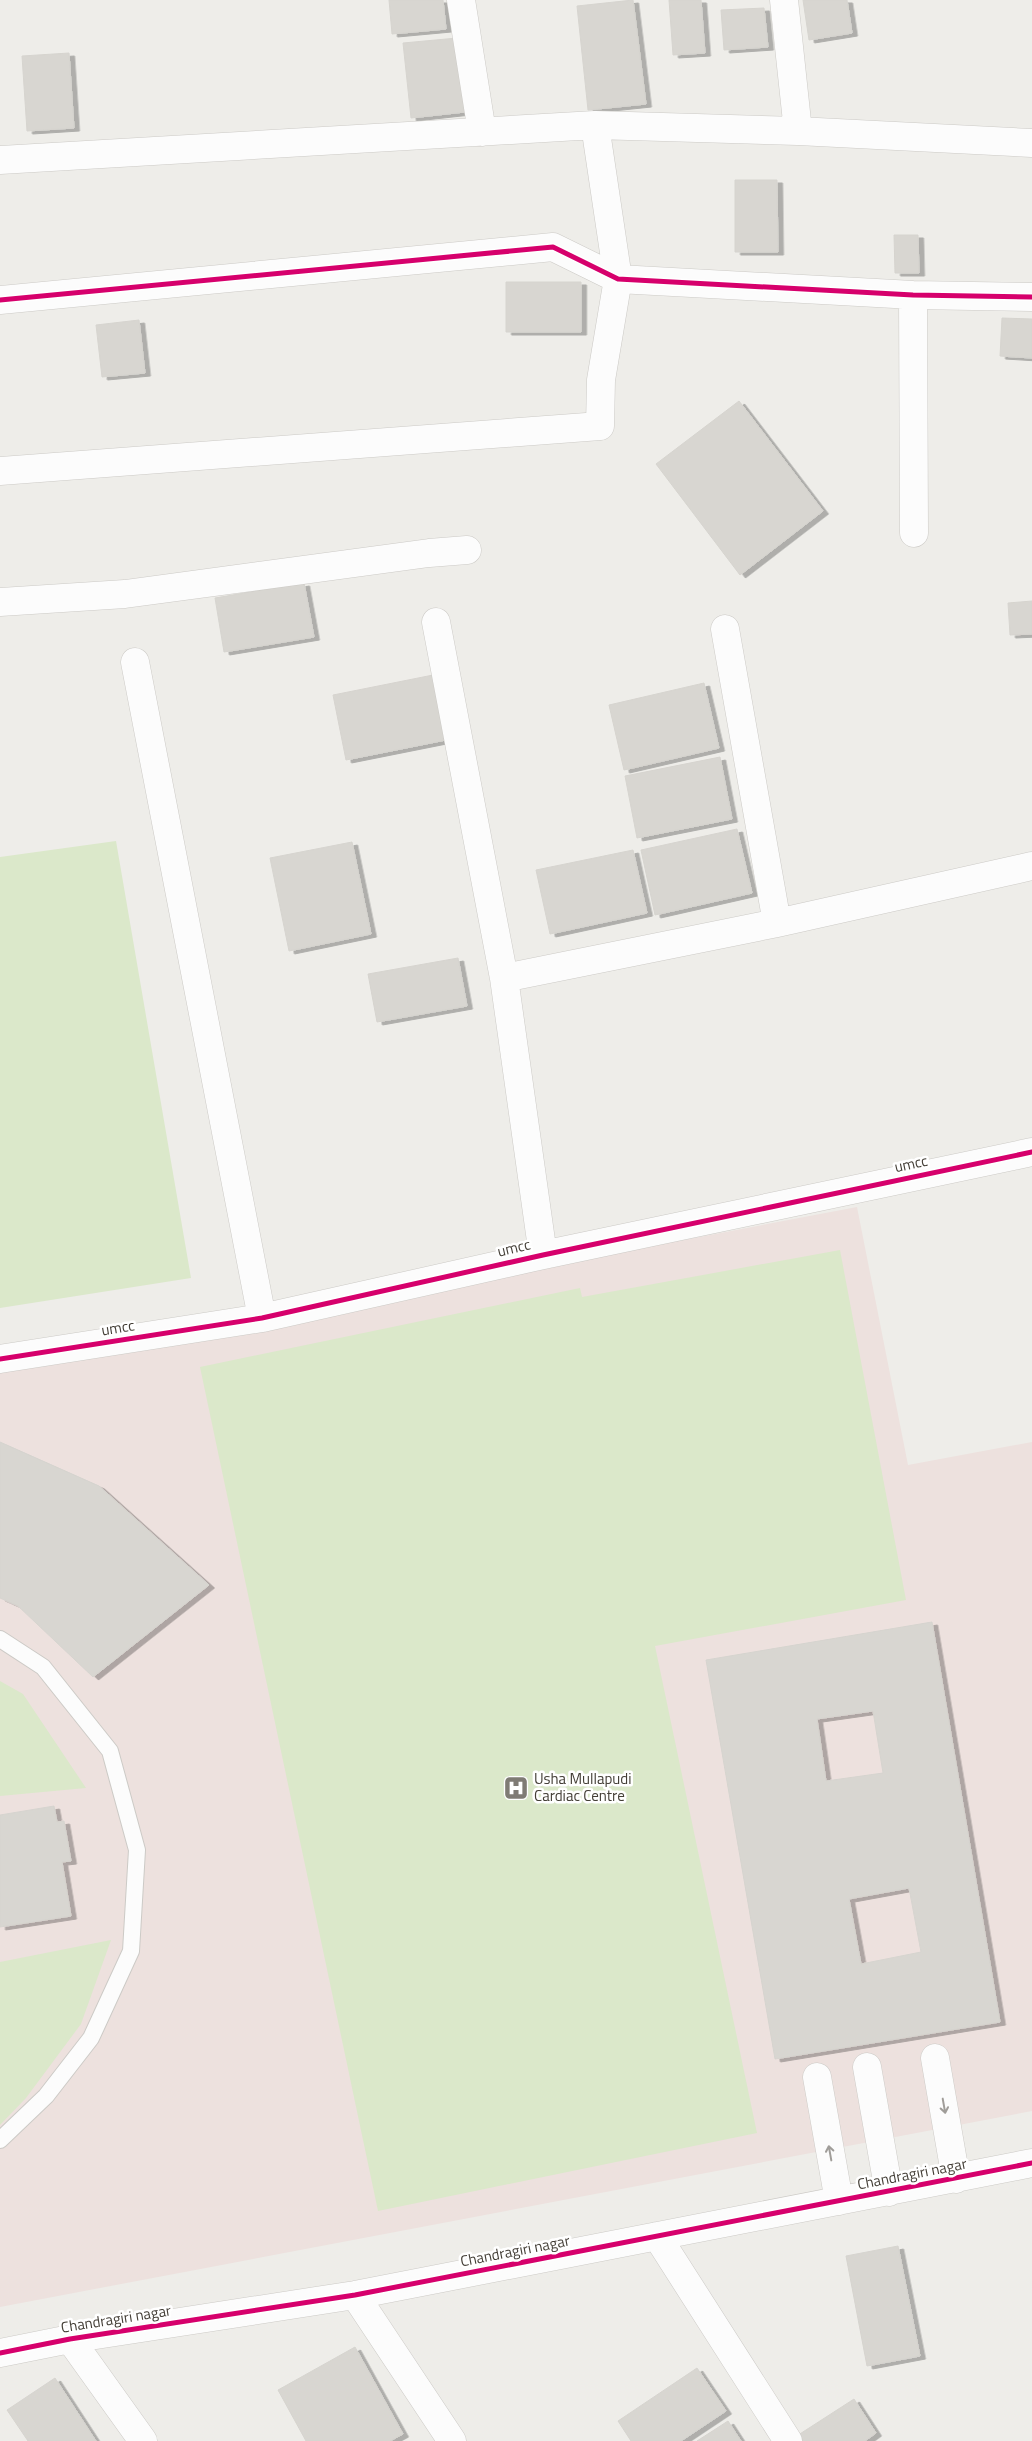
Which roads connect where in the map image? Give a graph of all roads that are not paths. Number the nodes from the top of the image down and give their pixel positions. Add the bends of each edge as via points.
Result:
1 (461, 0) edge
2 (784, 0) edge
3 (595, 125) junction
4 (798, 131) junction
5 (482, 132) junction
6 (1032, 143) edge
7 (0, 160) edge
8 (618, 279) junction
9 (913, 295) junction
10 (1032, 297) edge
11 (0, 300) edge
12 (0, 471) edge
13 (914, 533) dead end
14 (467, 550) dead end
15 (0, 602) edge
16 (436, 622) dead end
17 (725, 629) dead end
18 (135, 662) dead end
19 (1032, 866) edge
20 (777, 923) junction
21 (504, 978) junction
22 (1032, 1152) edge
23 (543, 1255) junction
24 (262, 1318) junction
25 (0, 1359) edge
26 (0, 1639) edge
27 (936, 2058) dead end
28 (867, 2067) dead end
29 (817, 2077) dead end
30 (0, 2140) edge
31 (1032, 2164) edge
32 (956, 2179) junction
33 (889, 2192) junction
34 (839, 2201) junction
35 (657, 2236) junction
36 (355, 2295) junction
37 (70, 2338) junction
38 (0, 2353) edge
39 (143, 2441) edge
40 (452, 2441) edge
41 (788, 2441) edge

1 - 5 street
2 - 4 street
3 - 4 street
3 - 5 street
3 - 8 street
4 - 6 street
5 - 7 street
8 - 9 street
8 - 11 street via 553,247
8 - 12 street via 600,380 600,426
9 - 10 street
9 - 13 street
14 - 15 street via 125,594
16 - 21 street
17 - 20 street
18 - 24 street
19 - 20 street
20 - 21 street
21 - 23 street
22 - 23 street, umcc
23 - 24 street, umcc
24 - 25 street, umcc
26 - 30 lane via 43,1667 110,1751 137,1850 131,1951 91,2038 46,2096
27 -> 32 street
28 - 33 street
34 -> 29 street
31 - 32 street, Chandragiri nagar
32 - 33 street, Chandragiri nagar
33 - 34 street, Chandragiri nagar
34 - 35 street, Chandragiri nagar
35 - 36 street, Chandragiri nagar
35 - 41 street
36 - 37 street, Chandragiri nagar
36 - 40 street
37 - 38 street, Chandragiri nagar
37 - 39 street

